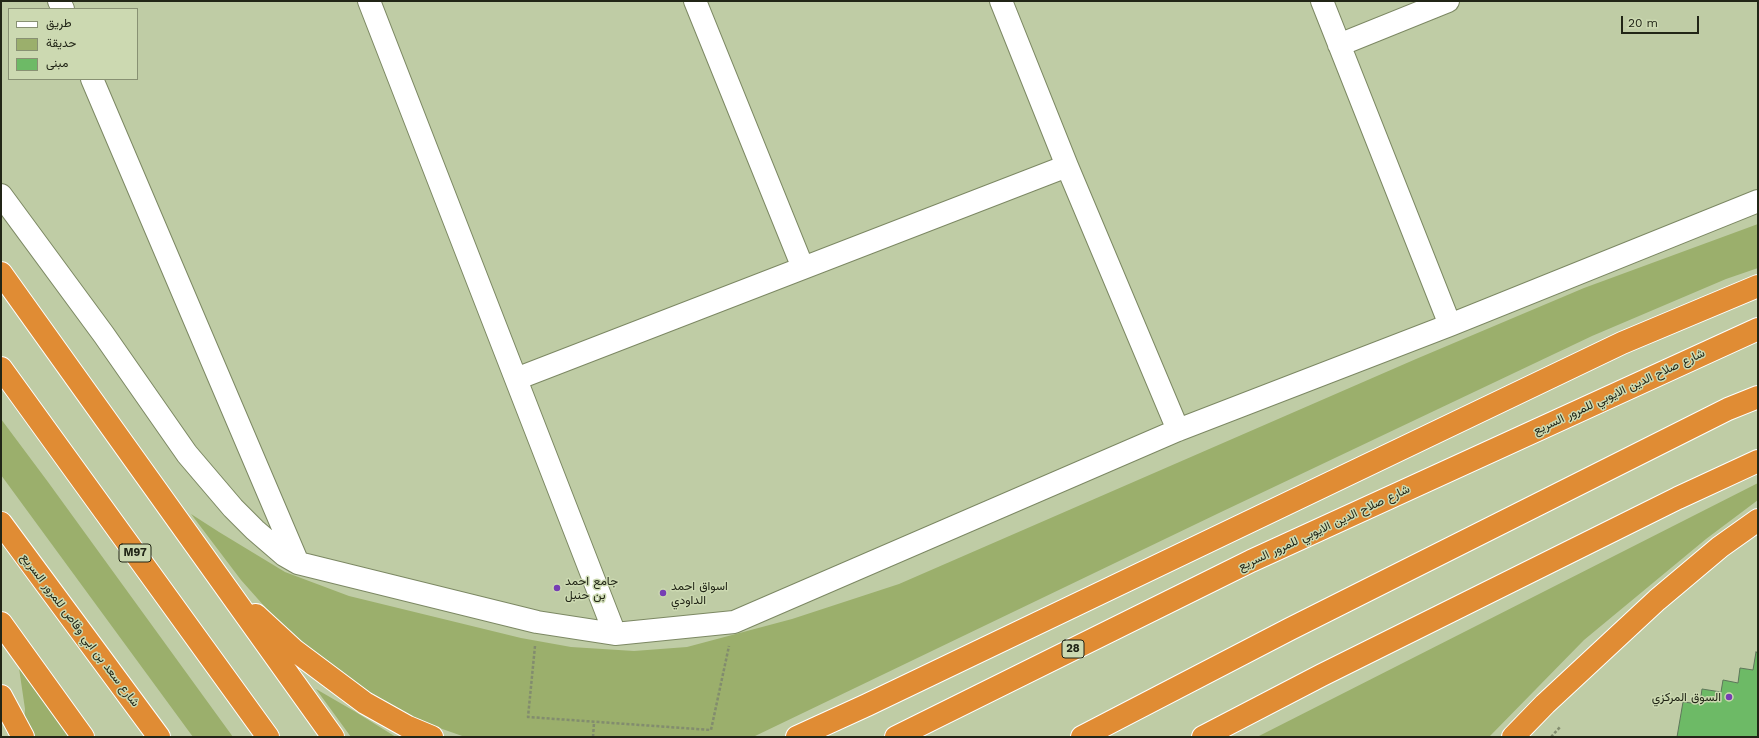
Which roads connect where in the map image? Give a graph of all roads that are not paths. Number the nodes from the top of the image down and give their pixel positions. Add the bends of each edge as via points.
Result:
1 (368, 1) edge
2 (696, 1) edge
3 (1001, 1) edge
4 (1322, 1) edge
5 (1448, 1) edge
6 (1339, 45) junction
7 (92, 80) edge
8 (1067, 166) junction
9 (1, 196) edge
10 (1758, 201) edge
11 (804, 268) junction
12 (1, 273) edge
13 (1758, 286) edge
14 (1450, 325) junction
15 (1758, 329) edge
16 (1, 368) edge
17 (516, 379) junction
18 (1758, 396) edge
19 (1178, 430) junction
20 (1758, 461) edge
21 (1758, 520) edge
22 (1, 523) edge
23 (202, 555) junction
24 (298, 564) junction
25 (1, 623) edge
26 (615, 634) junction
27 (1, 696) edge
28 (23, 737) edge
29 (83, 737) edge
30 (159, 737) edge
31 (268, 737) edge
32 (333, 737) edge
33 (432, 737) edge
34 (797, 737) edge
35 (896, 737) edge
36 (1082, 737) edge
37 (1203, 737) edge
38 (1513, 737) edge

1 - 17 street
2 - 11 street
3 - 8 street
4 - 6 street
5 - 6 street
6 - 14 street
7 - 24 street
8 - 11 street
8 - 19 street
9 - 24 street via 104,335 187,454 255,530
10 - 14 street
11 - 17 street
12 - 23 highway
13 - 34 highway via 1622,344
14 - 19 street
15 - 35 highway, شارع صلاح الدين الايوبي للمرور السريع / 28 via 1251,561
16 - 31 highway, M97
17 - 26 street
18 - 36 highway via 1290,629
19 - 26 street via 734,622
20 - 37 highway via 1678,498 1322,675
21 - 38 highway via 1720,547 1657,600
22 - 30 highway, شارع سعد بن ابي وقاص للمرور السريع
23 - 32 highway
23 - 33 highway via 241,601 320,671 365,703
24 - 26 street via 537,622
25 - 29 highway
27 - 28 highway

